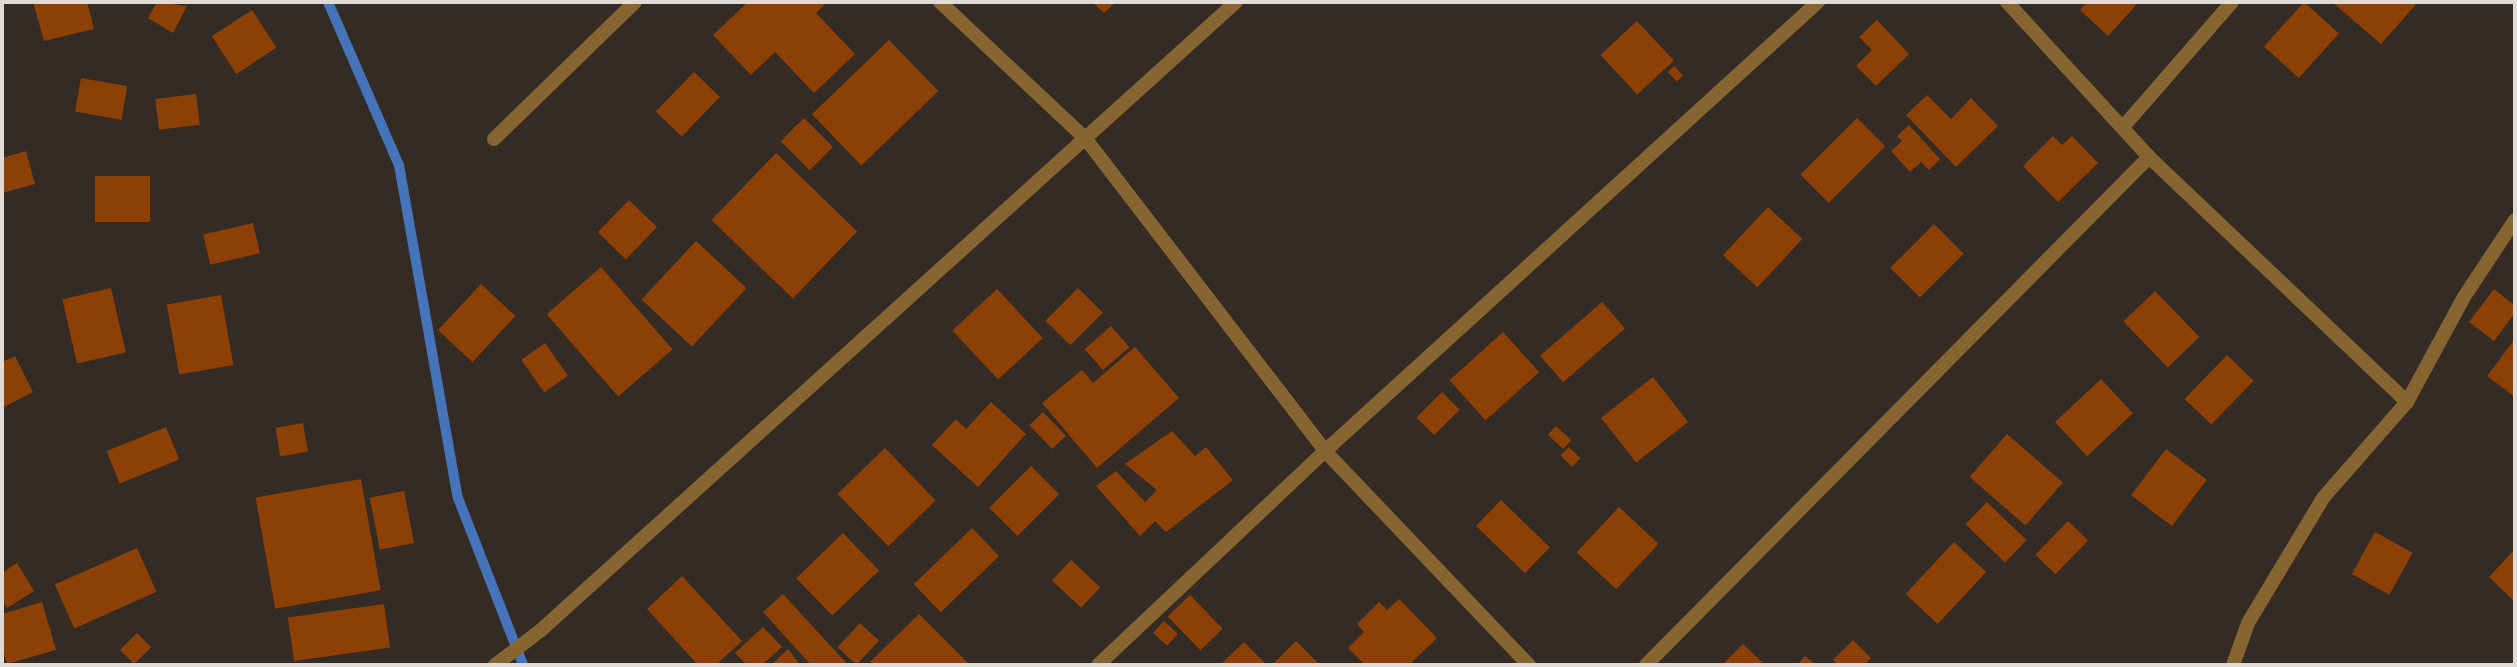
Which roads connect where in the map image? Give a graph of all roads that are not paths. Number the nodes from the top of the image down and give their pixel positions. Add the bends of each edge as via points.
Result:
1 (635, 2) edge
2 (940, 2) edge
3 (1236, 2) edge
4 (1818, 2) edge
5 (2007, 2) edge
6 (2232, 2) edge
7 (2123, 127) junction
8 (1084, 138) junction
9 (495, 139) dead end
10 (2149, 157) junction
11 (2515, 220) edge
12 (2407, 402) junction
13 (1325, 451) junction
14 (495, 665) edge
15 (1097, 665) edge
16 (1529, 665) edge
17 (1646, 665) edge
18 (2234, 665) edge

1 - 9 street
2 - 8 street
3 - 8 street
4 - 13 street
5 - 7 street
6 - 7 street
7 - 10 street
8 - 13 street
8 - 14 street via 540,631
10 - 12 street
10 - 17 street
11 - 12 street via 2464,297
12 - 18 street via 2323,498 2248,623
13 - 15 street
13 - 16 street

